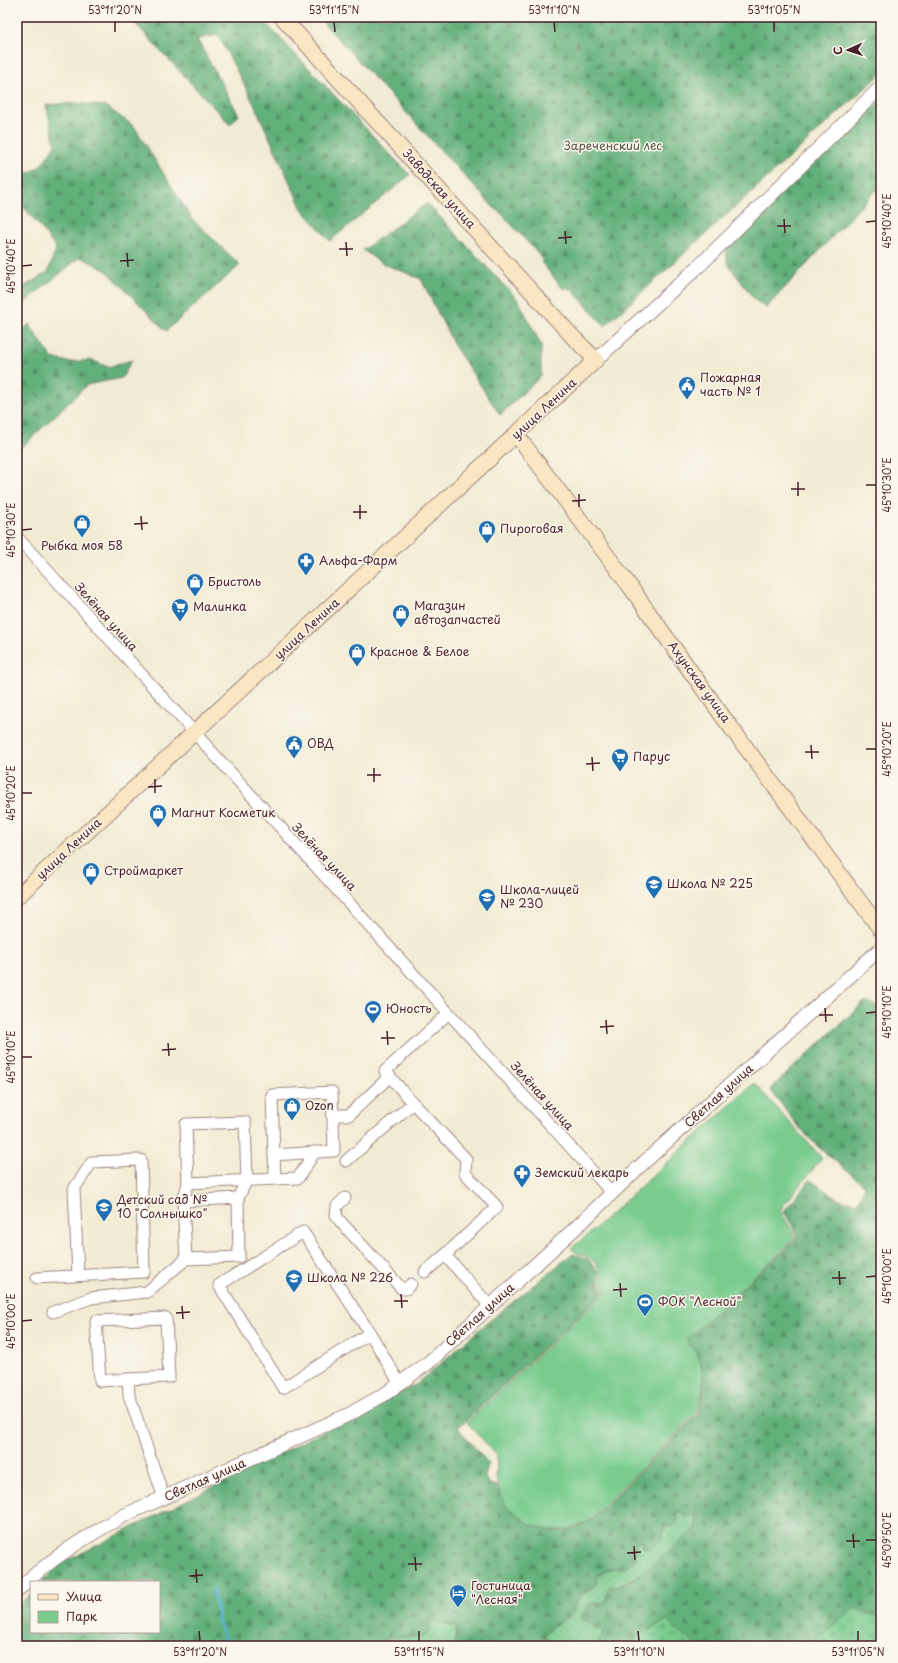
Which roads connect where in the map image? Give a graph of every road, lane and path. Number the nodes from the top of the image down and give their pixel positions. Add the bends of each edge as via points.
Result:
1 (282, 17) edge
2 (881, 87) edge
3 (596, 360) junction
4 (516, 434) junction
5 (17, 537) edge
6 (194, 733) junction
7 (17, 897) edge
8 (881, 930) edge
9 (881, 948) edge
10 (449, 1013) junction
11 (390, 1076) junction
12 (413, 1103) junction
13 (333, 1115) junction
14 (315, 1152) junction
15 (274, 1155) junction
16 (346, 1161) dead end
17 (275, 1179) junction
18 (247, 1180) junction
19 (188, 1183) junction
20 (612, 1193) junction
21 (238, 1198) junction
22 (345, 1198) dead end
23 (183, 1201) junction
24 (445, 1255) junction
25 (186, 1259) junction
26 (425, 1272) dead end
27 (78, 1275) junction
28 (37, 1278) dead end
29 (411, 1284) dead end
30 (490, 1306) junction
31 (53, 1312) dead end
32 (370, 1333) junction
33 (128, 1379) junction
34 (400, 1384) junction
35 (164, 1498) junction
36 (17, 1591) edge

1 - 3 main road, Заводская улица
2 - 3 street via 699,266
3 - 4 main road, улица Ленина
4 - 6 main road, улица Ленина
4 - 8 main road, Ахунская улица
5 - 6 street, Зелёная улица
6 - 7 main road, улица Ленина
6 - 10 street, Зелёная улица
9 - 20 street, Светлая улица
10 - 11 street via 386,1071
10 - 20 street, Зелёная улица
11 - 12 street
11 - 13 street via 349,1115
12 - 16 street
12 - 24 street via 466,1160 465,1173 497,1207
13 - 14 street via 334,1151
13 - 15 street via 332,1092 272,1095
14 - 15 street
14 - 17 street via 298,1178
15 - 17 street
17 - 18 street
18 - 19 street
18 - 19 street via 245,1122 186,1124
18 - 21 street
19 - 23 street
20 - 30 street, Светлая улица
21 - 23 street
21 - 25 street via 239,1256
22 - 29 street via 337,1206 336,1215 339,1220 402,1289
23 - 25 street
24 - 26 street
24 - 30 street
25 - 31 street via 147,1292 91,1298
27 - 27 street via 74,1189 92,1162 141,1160 144,1272
27 - 28 street
30 - 34 street, Светлая улица via 428,1363
32 - 32 street via 303,1232 219,1285 283,1388
32 - 34 street
33 - 33 street via 100,1381 96,1321 166,1318 169,1377
33 - 35 street via 129,1395
34 - 35 street, Светлая улица via 350,1414
35 - 36 street, Светлая улица via 92,1533 60,1555

